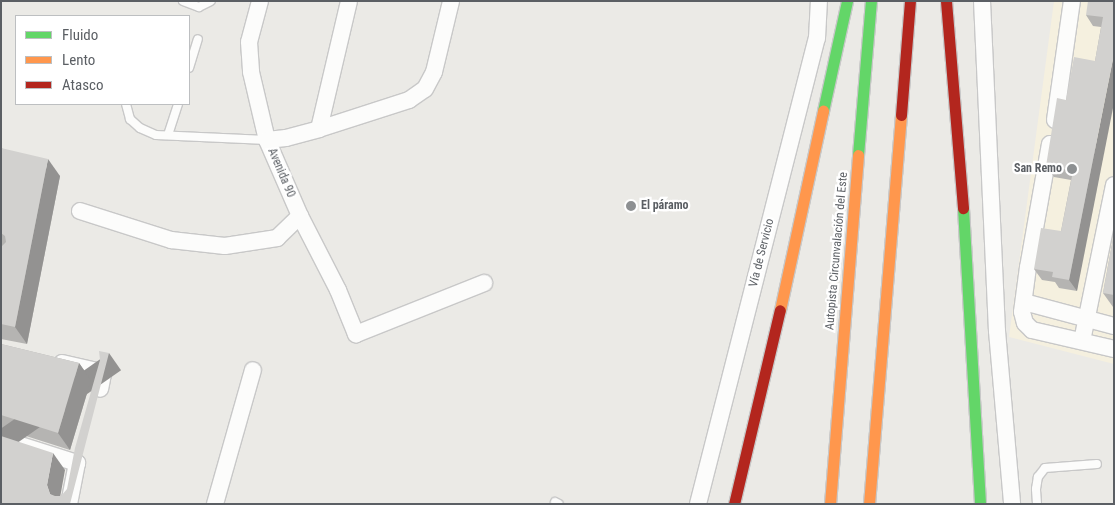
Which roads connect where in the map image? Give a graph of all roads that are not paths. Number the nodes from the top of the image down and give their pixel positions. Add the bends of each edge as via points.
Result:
1 (183, 1) edge
2 (211, 1) edge
3 (260, 1) edge
4 (349, 1) edge
5 (451, 1) edge
6 (819, 1) edge
7 (847, 1) edge
8 (871, 1) edge
9 (910, 1) edge
10 (946, 1) edge
11 (982, 1) edge
12 (1072, 1) edge
13 (198, 39) dead end
14 (190, 65) edge
15 (126, 105) edge
16 (178, 105) edge
17 (319, 129) junction
18 (168, 135) junction
19 (267, 140) junction
20 (1114, 185) edge
21 (80, 211) dead end
22 (300, 216) junction
23 (484, 283) dead end
24 (1024, 302) junction
25 (1088, 319) junction
26 (1114, 326) edge
27 (1082, 341) junction
28 (1114, 349) edge
29 (49, 360) edge
30 (253, 370) dead end
31 (94, 408) edge
32 (1, 439) edge
33 (83, 445) edge
34 (77, 463) junction
35 (1097, 464) dead end
36 (69, 504) edge
37 (215, 504) edge
38 (698, 504) edge
39 (734, 504) edge
40 (830, 504) edge
41 (869, 504) edge
42 (980, 504) edge
43 (1012, 504) edge
44 (1037, 504) edge

1 - 2 lane via 200,7
3 - 19 street, Avenida 90 via 249,42 251,72
4 - 17 street
5 - 17 street via 434,72 425,89 409,100
6 - 38 street, Vía de Servicio via 817,38
7 - 39 highway via 790,267
8 - 40 highway, Autopista Circunvalación del Este
9 - 41 highway
10 - 42 highway
11 - 43 street via 997,331
12 - 24 street
13 - 14 lane
15 - 18 lane via 130,120 140,128 156,135
16 - 18 lane
17 - 19 street
18 - 19 lane
19 - 22 street, Avenida 90
20 - 25 street
21 - 22 street via 171,240 225,246 277,238
22 - 23 street, Avenida 90 via 338,290 356,334
24 - 25 street
24 - 27 street via 1025,323 1032,330
25 - 26 street
25 - 27 street
27 - 28 street
29 - 31 street via 103,374
30 - 37 street
32 - 34 street
33 - 34 street
34 - 36 street
35 - 44 lane via 1045,468 1038,477

